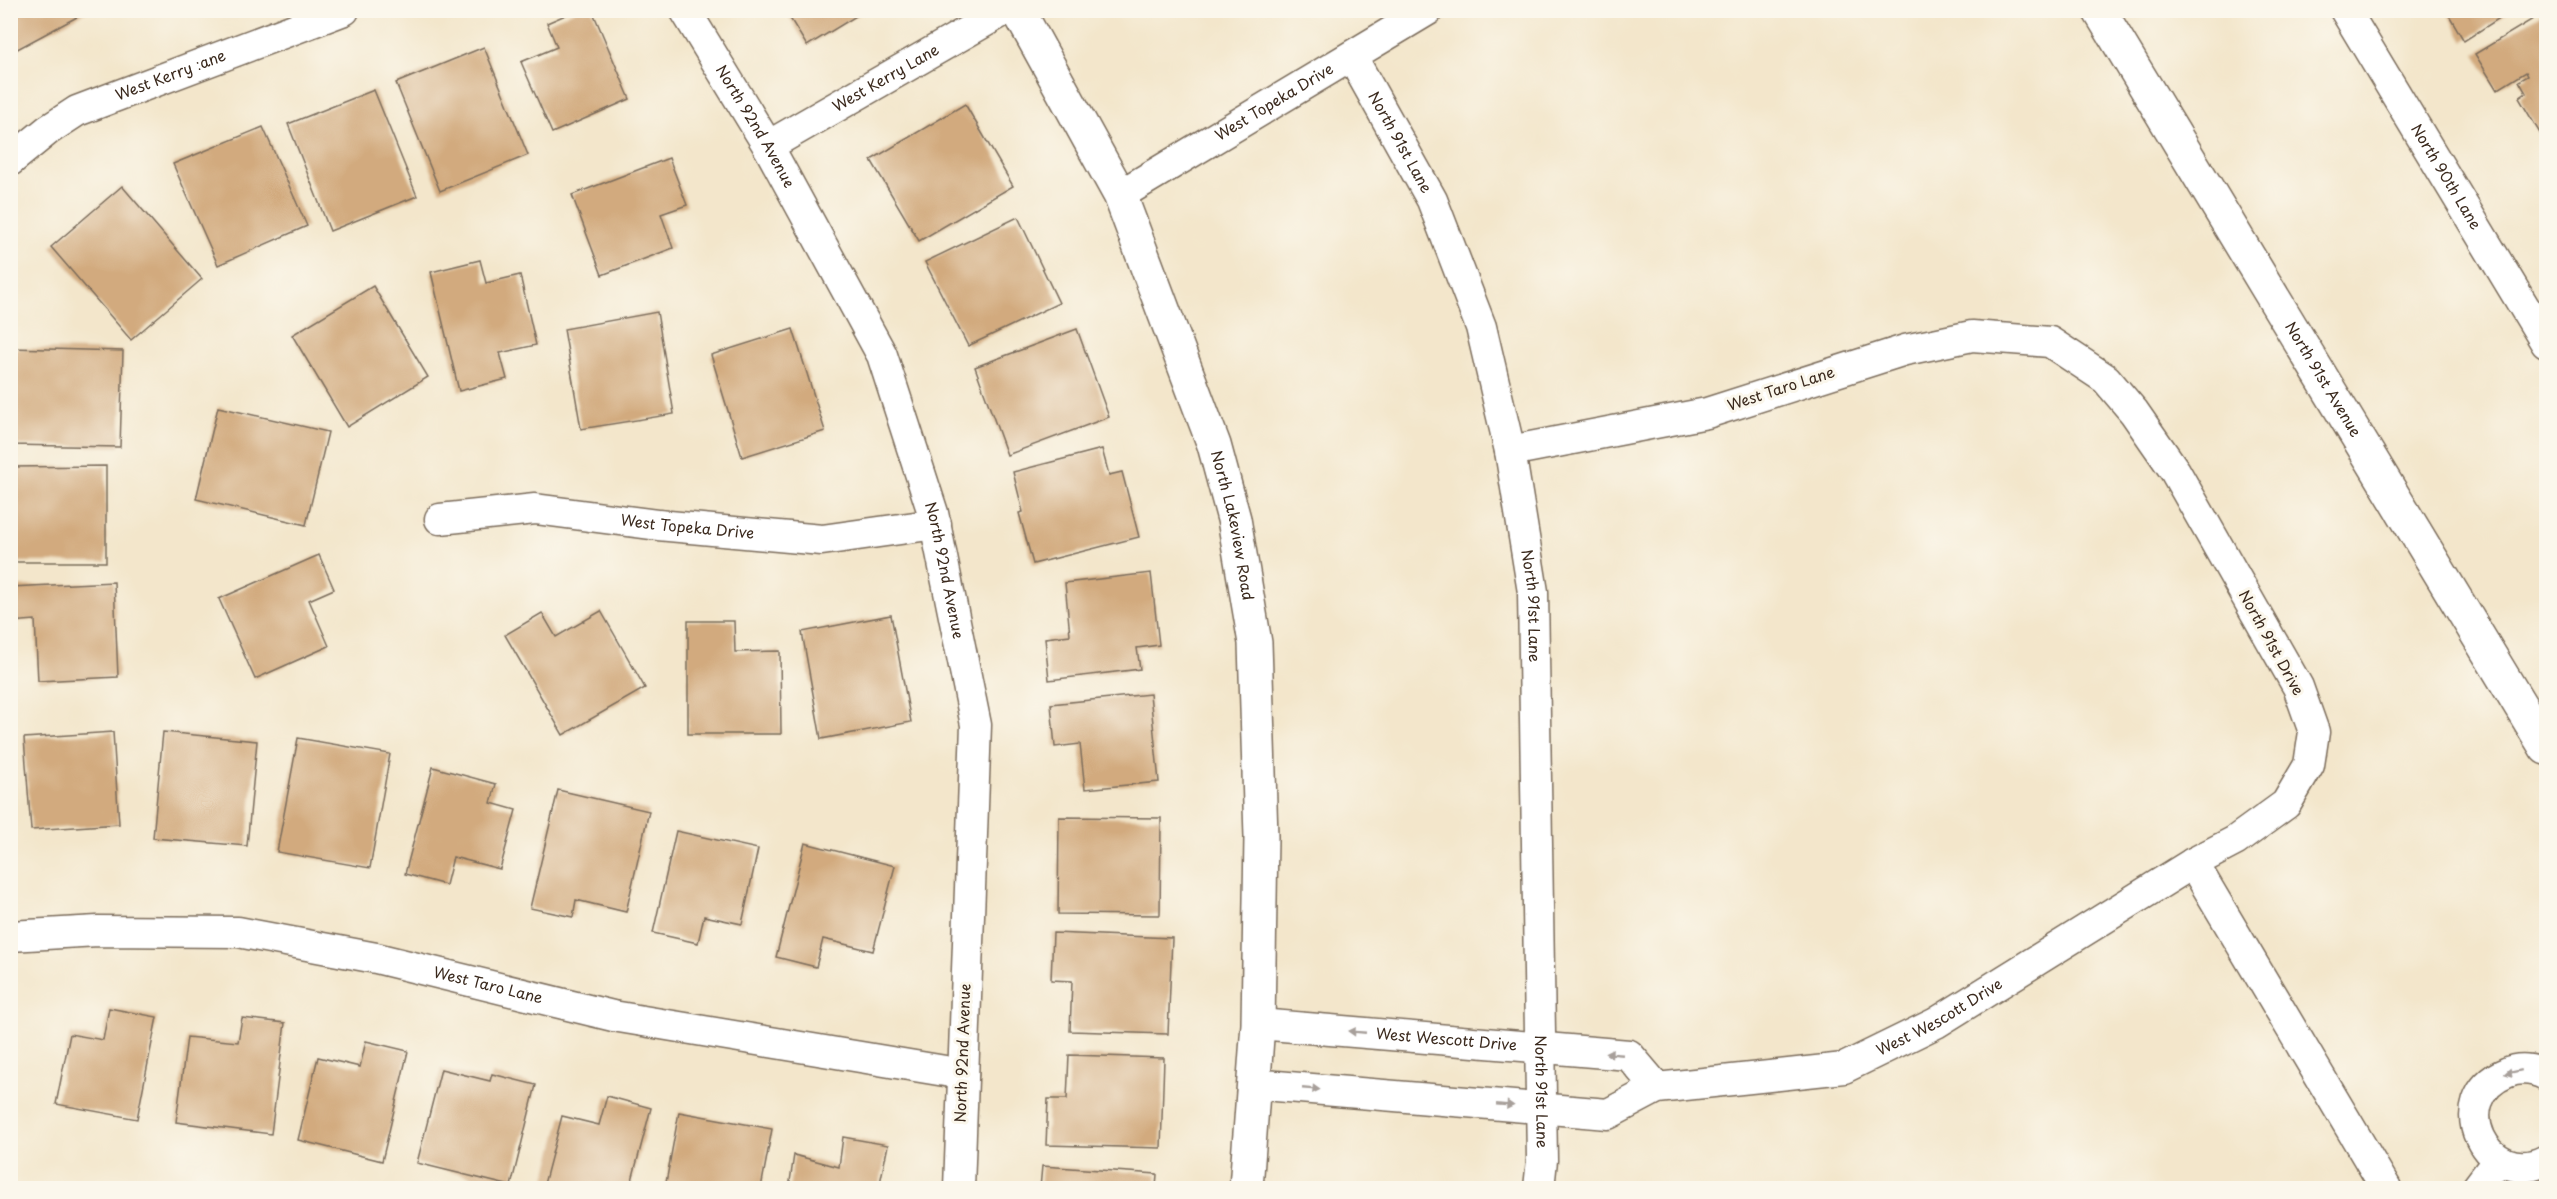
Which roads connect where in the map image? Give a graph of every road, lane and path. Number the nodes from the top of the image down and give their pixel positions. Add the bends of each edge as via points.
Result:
1 (344, 10) edge
2 (685, 10) edge
3 (1005, 10) edge
4 (1018, 10) edge
5 (1428, 10) edge
6 (2099, 10) edge
7 (2345, 10) edge
8 (1352, 57) junction
9 (768, 146) junction
10 (10, 161) edge
11 (1120, 195) junction
12 (2050, 342) joint
13 (2547, 343) edge
14 (1510, 451) junction
15 (440, 519) dead end
16 (936, 524) junction
17 (2547, 748) edge
18 (2193, 863) junction
19 (10, 936) edge
20 (1258, 1024) junction
21 (1540, 1048) junction
22 (963, 1074) junction
23 (2547, 1075) edge
24 (1252, 1084) junction
25 (1657, 1088) junction
26 (1541, 1108) junction
27 (2498, 1160) junction
28 (2547, 1160) edge
29 (959, 1188) edge
30 (1246, 1188) edge
31 (1539, 1188) edge
32 (2386, 1188) edge
33 (2477, 1188) edge

1 - 10 street, West Kerry :ane via 77,111
2 - 9 street, North 92nd Avenue
3 - 9 street, West Kerry Lane
4 - 11 street, North Lakeview Road
5 - 8 street, West Topeka Drive
6 - 17 street, North 91st Avenue
7 - 13 street, North 90th Lane
8 - 11 street, West Topeka Drive
8 - 14 street, North 91st Lane via 1432,200 1481,327
9 - 16 street, North 92nd Avenue via 882,355
11 - 20 street, North Lakeview Road via 1214,445 1234,519 1255,643 1261,837
12 - 14 street, West Taro Lane via 1972,336 1905,350 1707,413
12 - 18 street, North 91st Drive via 2106,379 2175,471 2298,687 2314,732 2309,765 2286,804 2235,841
14 - 21 street, North 91st Lane via 1533,592
15 - 16 street, West Topeka Drive via 535,509 822,540
16 - 22 street, North 92nd Avenue via 976,725
18 - 25 street, West Wescott Drive via 1936,1023 1844,1068
18 - 32 street
19 - 22 street, West Taro Lane via 98,931 238,932 376,958 613,1016
21 -> 20 street, West Wescott Drive
20 - 24 street, North Lakeview Road
25 -> 21 street, West Wescott Drive via 1629,1055
21 - 26 street, North 91st Lane
22 - 29 street, North 92nd Avenue
23 -> 27 street via 2528,1069 2512,1070 2484,1088 2477,1103 2477,1135
24 -> 26 street, West Wescott Drive
24 - 30 street, North Lakeview Road
25 - 26 street, West Wescott Drive via 1608,1114
26 - 31 street, North 91st Lane
27 - 28 street via 2529,1166
27 - 33 street

